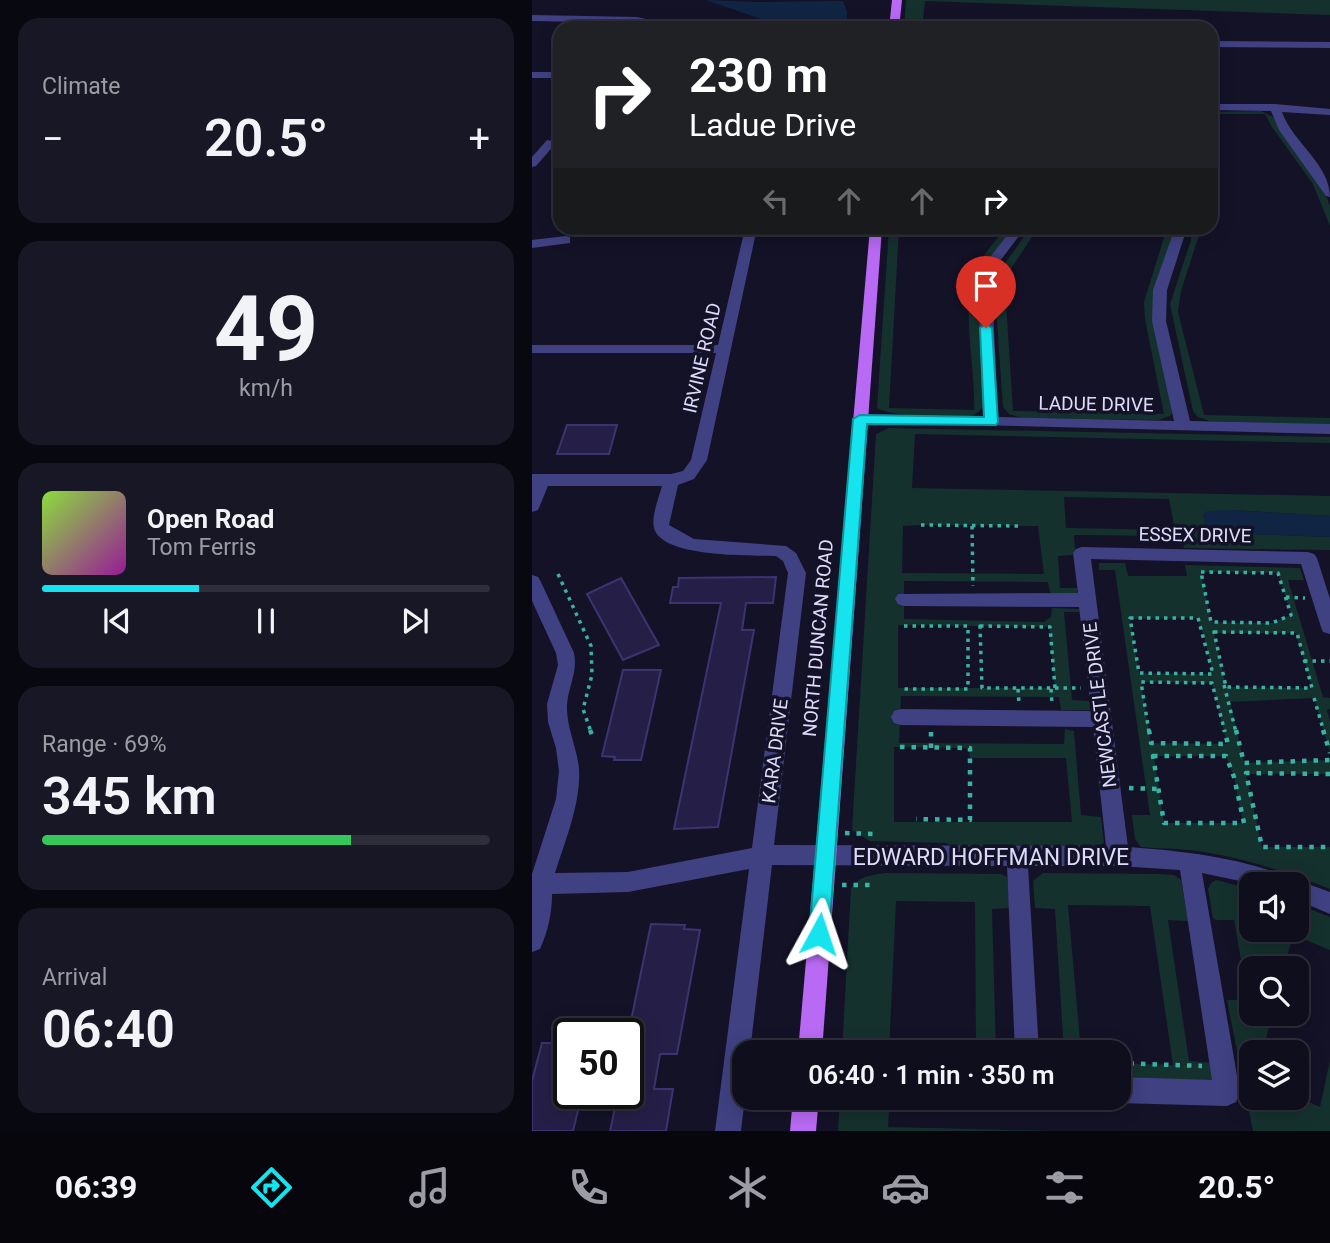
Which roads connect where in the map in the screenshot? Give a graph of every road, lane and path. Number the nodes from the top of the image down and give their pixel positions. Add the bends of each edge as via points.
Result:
1 (897, 0) edge
2 (532, 18) edge
3 (643, 21) edge
4 (895, 21) edge
5 (1218, 44) edge
6 (1330, 45) edge
7 (532, 75) edge
8 (553, 75) edge
9 (1218, 107) edge
10 (1275, 107) junction
11 (1330, 111) edge
12 (532, 141) edge
13 (553, 142) edge
14 (553, 145) edge
15 (532, 164) edge
16 (1330, 193) edge
17 (749, 235) edge
18 (875, 235) edge
19 (1014, 235) edge
20 (1179, 235) edge
21 (566, 240) dead end
22 (532, 244) edge
23 (532, 349) edge
24 (724, 349) junction
25 (860, 419) junction
26 (991, 422) junction
27 (1183, 425) junction
28 (1330, 429) edge
29 (537, 480) edge
30 (671, 480) junction
31 (532, 506) edge
32 (921, 525) dead end
33 (972, 526) junction
34 (1020, 526) dead end
35 (1082, 553) joint
36 (532, 582) edge
37 (904, 599) dead end
38 (974, 599) junction
39 (1087, 600) junction
40 (1291, 615) joint
41 (1198, 618) joint
42 (904, 626) dead end
43 (1330, 627) edge
44 (1304, 661) junction
45 (1330, 661) edge
46 (1221, 667) junction
47 (1055, 688) junction
48 (1098, 688) junction
49 (904, 689) dead end
50 (1314, 698) dead end
51 (1226, 701) junction
52 (1219, 705) junction
53 (901, 717) dead end
54 (1102, 719) junction
55 (900, 747) dead end
56 (1330, 753) edge
57 (1330, 760) edge
58 (1330, 774) edge
59 (1110, 788) junction
60 (1158, 789) junction
61 (916, 819) dead end
62 (827, 832) junction
63 (875, 834) dead end
64 (1330, 847) edge
65 (825, 856) junction
66 (1017, 856) junction
67 (1118, 856) junction
68 (762, 857) junction
69 (1189, 861) junction
70 (1247, 872) edge
71 (536, 885) edge
72 (823, 885) junction
73 (871, 885) dead end
74 (1309, 895) edge
75 (1330, 903) edge
76 (532, 941) edge
77 (811, 1040) edge
78 (1026, 1040) edge
79 (1131, 1063) edge
80 (1222, 1066) junction
81 (1131, 1090) edge
82 (805, 1110) edge
83 (728, 1131) edge
84 (803, 1131) edge

1 - 4 main road
2 - 3 street
5 - 6 street
7 - 8 street
9 - 10 street
10 - 11 street
10 - 16 street via 1282,125
12 - 13 street
14 - 15 street
17 - 24 street, IRVINE ROAD
18 - 25 main road, NORTH DUNCAN ROAD
19 - 26 street via 994,261 985,285
20 - 27 street via 1158,304
21 - 22 street
23 - 24 street
24 - 30 street, IRVINE ROAD via 696,468 684,478
25 - 26 street, LADUE DRIVE
25 - 62 main road, NORTH DUNCAN ROAD
26 - 27 street, LADUE DRIVE
27 - 28 street, LADUE DRIVE
29 - 30 street
29 - 31 street
30 - 68 street, KARA DRIVE via 661,525 664,532 691,545 780,550 790,557 797,573
32 - 33 path
33 - 34 path
33 - 38 path
35 - 39 street, NEWCASTLE DRIVE
35 - 43 street, ESSEX DRIVE via 1308,558
36 - 71 street via 565,653 567,665 557,704 569,771 566,799
37 - 38 street
38 - 39 street
39 - 48 street, NEWCASTLE DRIVE
40 - 40 path via 1278,573 1201,572 1211,622 1272,623
41 - 41 path via 1213,674 1139,673 1130,618
42 - 49 path via 968,626 968,690
44 - 45 path
44 - 46 path via 1312,688 1226,687
44 - 46 path via 1297,633 1214,632
46 - 51 path
47 - 47 path via 982,688 980,626 1050,626
47 - 48 path
48 - 54 street, NEWCASTLE DRIVE
50 - 56 path
51 - 52 path
51 - 57 path via 1230,702 1244,763
52 - 52 path via 1228,744 1151,743 1141,682 1212,683
53 - 54 street
54 - 59 street, NEWCASTLE DRIVE
55 - 61 path via 970,748 970,820
58 - 64 path via 1246,773 1262,847
59 - 60 path
59 - 67 street, NEWCASTLE DRIVE
60 - 60 path via 1164,823 1244,823 1226,756 1153,756
62 - 63 path
62 - 65 main road, NORTH DUNCAN ROAD
65 - 66 street, EDWARD HOFFMAN DRIVE
65 - 68 street, EDWARD HOFFMAN DRIVE
65 - 72 main road, NORTH DUNCAN ROAD
66 - 67 street, EDWARD HOFFMAN DRIVE
66 - 78 street
67 - 69 street, EDWARD HOFFMAN DRIVE
68 - 71 street, EDWARD HOFFMAN DRIVE via 628,882
68 - 83 street, KARA DRIVE
69 - 70 street, EDWARD HOFFMAN DRIVE
69 - 80 street
71 - 76 street via 541,910
72 - 73 path
72 - 77 main road, NORTH DUNCAN ROAD
74 - 75 street
79 - 80 path
80 - 81 street via 1227,1093
82 - 84 main road

